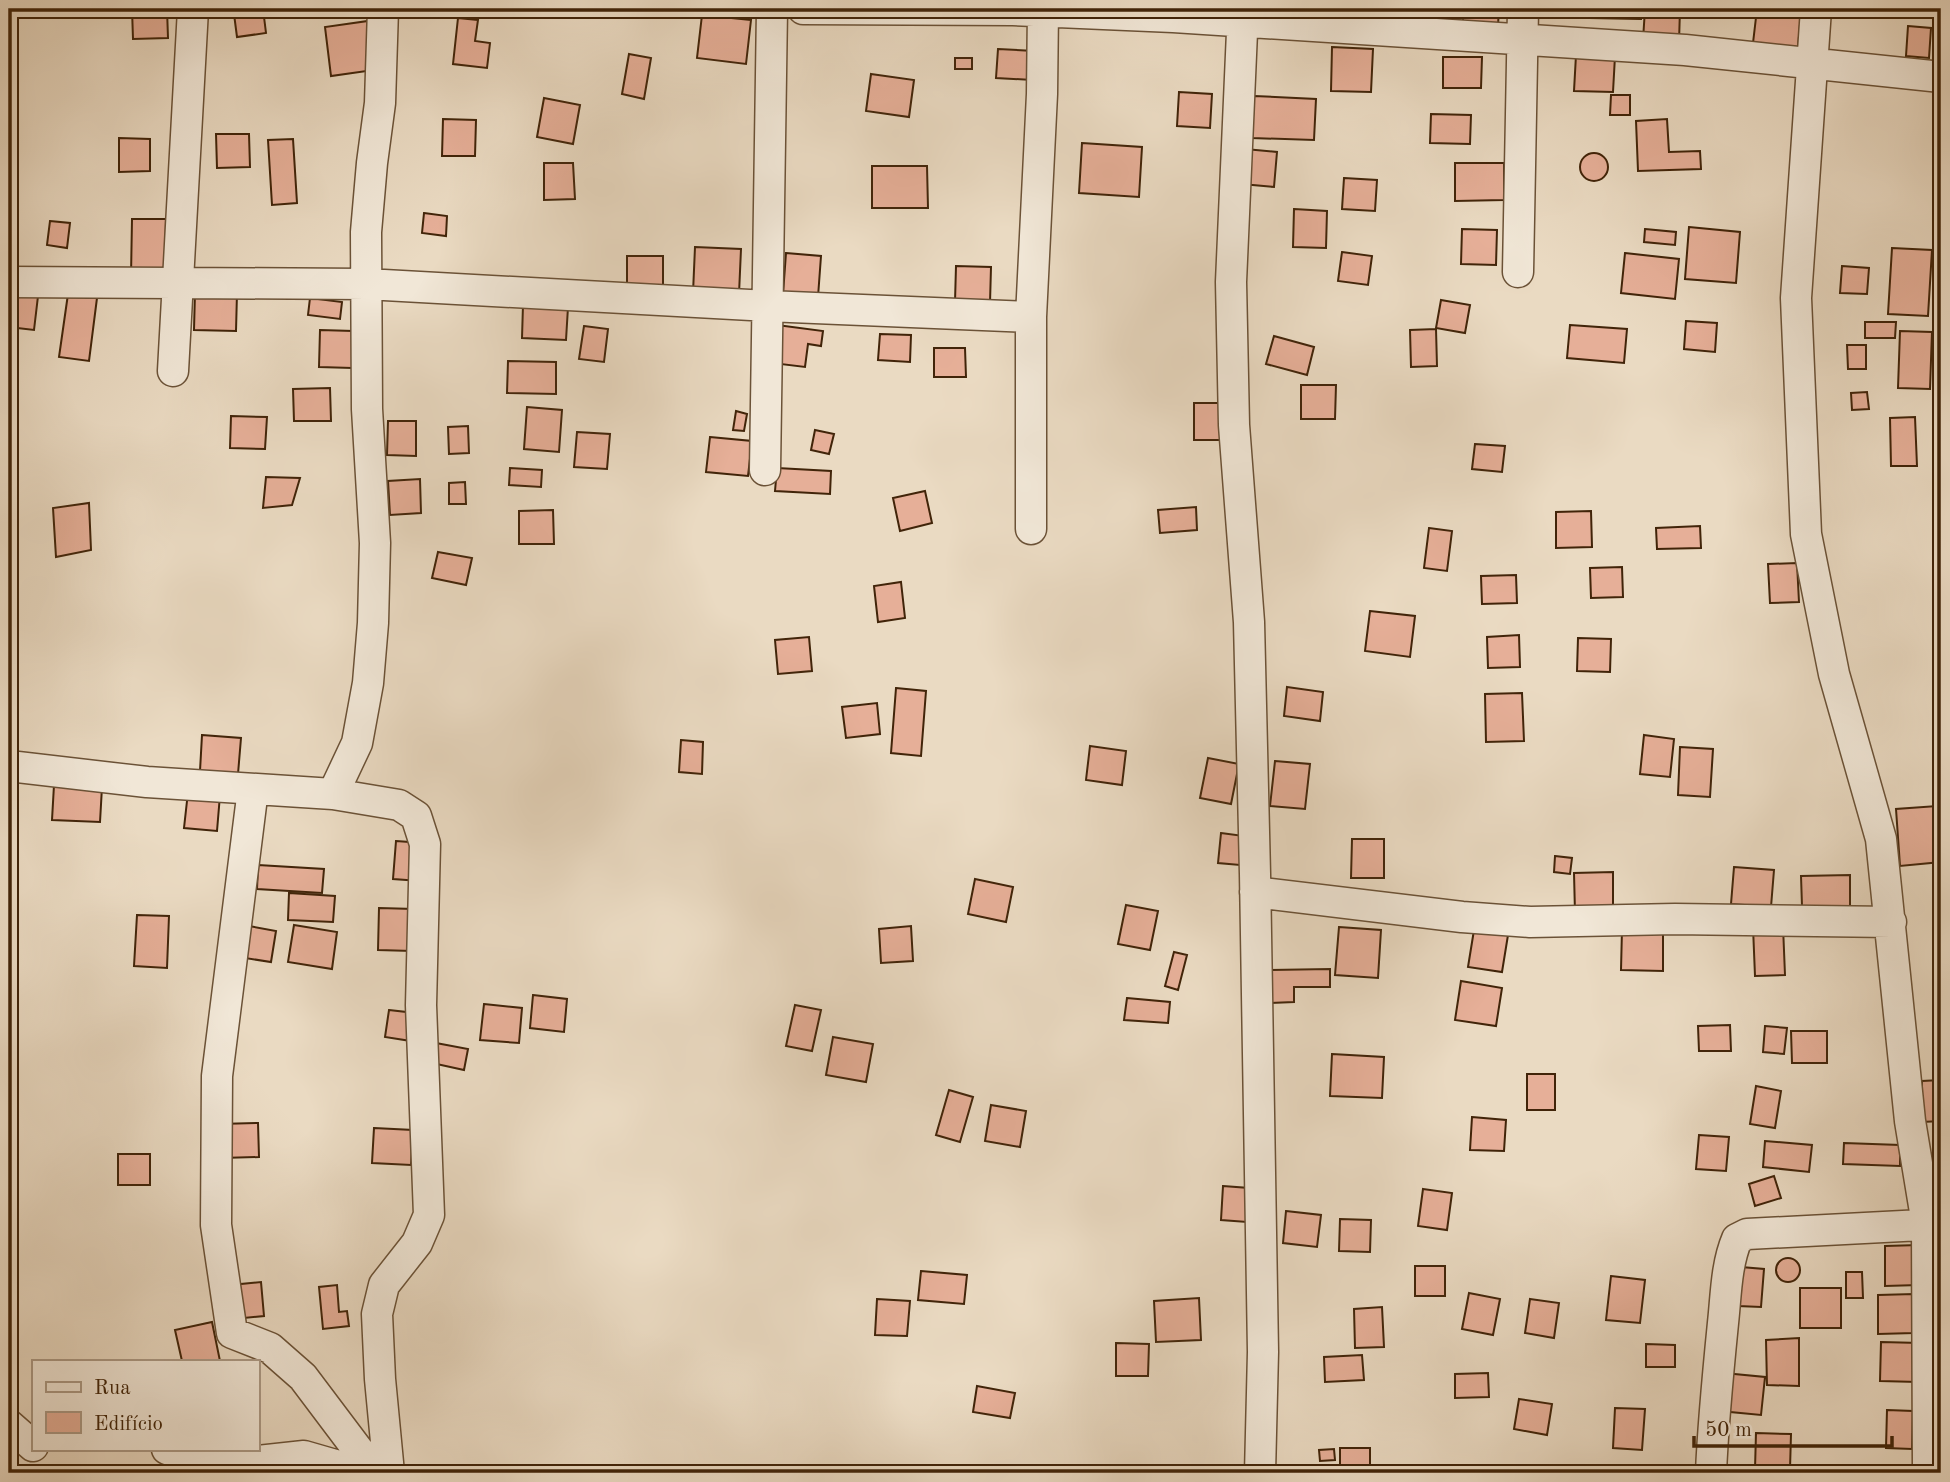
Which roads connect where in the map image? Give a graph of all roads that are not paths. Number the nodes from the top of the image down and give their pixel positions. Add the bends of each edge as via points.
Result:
1 (193, 9) edge
2 (383, 9) edge
3 (772, 9) edge
4 (803, 9) edge
5 (1523, 9) edge
6 (1816, 9) edge
7 (1043, 10) edge
8 (1242, 15) edge
9 (1523, 40) junction
10 (1813, 63) junction
11 (1941, 77) edge
12 (1518, 272) dead end
13 (9, 282) edge
14 (366, 284) junction
15 (177, 285) junction
16 (767, 306) junction
17 (1031, 317) junction
18 (173, 371) dead end
19 (765, 470) dead end
20 (1031, 529) dead end
21 (9, 766) edge
22 (253, 789) junction
23 (333, 794) junction
24 (1255, 892) junction
25 (1891, 922) junction
26 (1934, 1224) edge
27 (9, 1425) edge
28 (32, 1444) edge
29 (170, 1450) edge
30 (363, 1473) edge
31 (380, 1473) edge
32 (389, 1473) edge
33 (1260, 1473) edge
34 (1711, 1473) edge
35 (1928, 1473) edge

1 - 15 street
2 - 14 street
3 - 16 street
4 - 7 street
5 - 9 street
6 - 10 street
7 - 8 street
7 - 17 street
8 - 9 street
8 - 24 street via 1231,282 1234,425 1249,622
9 - 10 street
9 - 12 street
10 - 11 street
10 - 25 street via 1796,298 1806,534 1834,674 1881,839
13 - 15 street
14 - 15 street
14 - 16 street
14 - 23 street via 375,543 373,623 357,743
15 - 18 street
16 - 17 street
16 - 19 street
17 - 20 street
21 - 22 street
22 - 23 street
22 - 31 street via 217,1089 216,1225 232,1333 270,1348 303,1377
23 - 32 street via 399,805 416,816 425,844 421,1005 429,1215 417,1243 384,1285 377,1314
24 - 25 street via 1530,922
24 - 33 street via 1264,1352
25 - 26 street via 1910,1121
26 - 34 street via 1747,1234 1737,1239 1726,1293
26 - 35 street
27 - 28 street
29 - 30 street via 211,1466 304,1456

